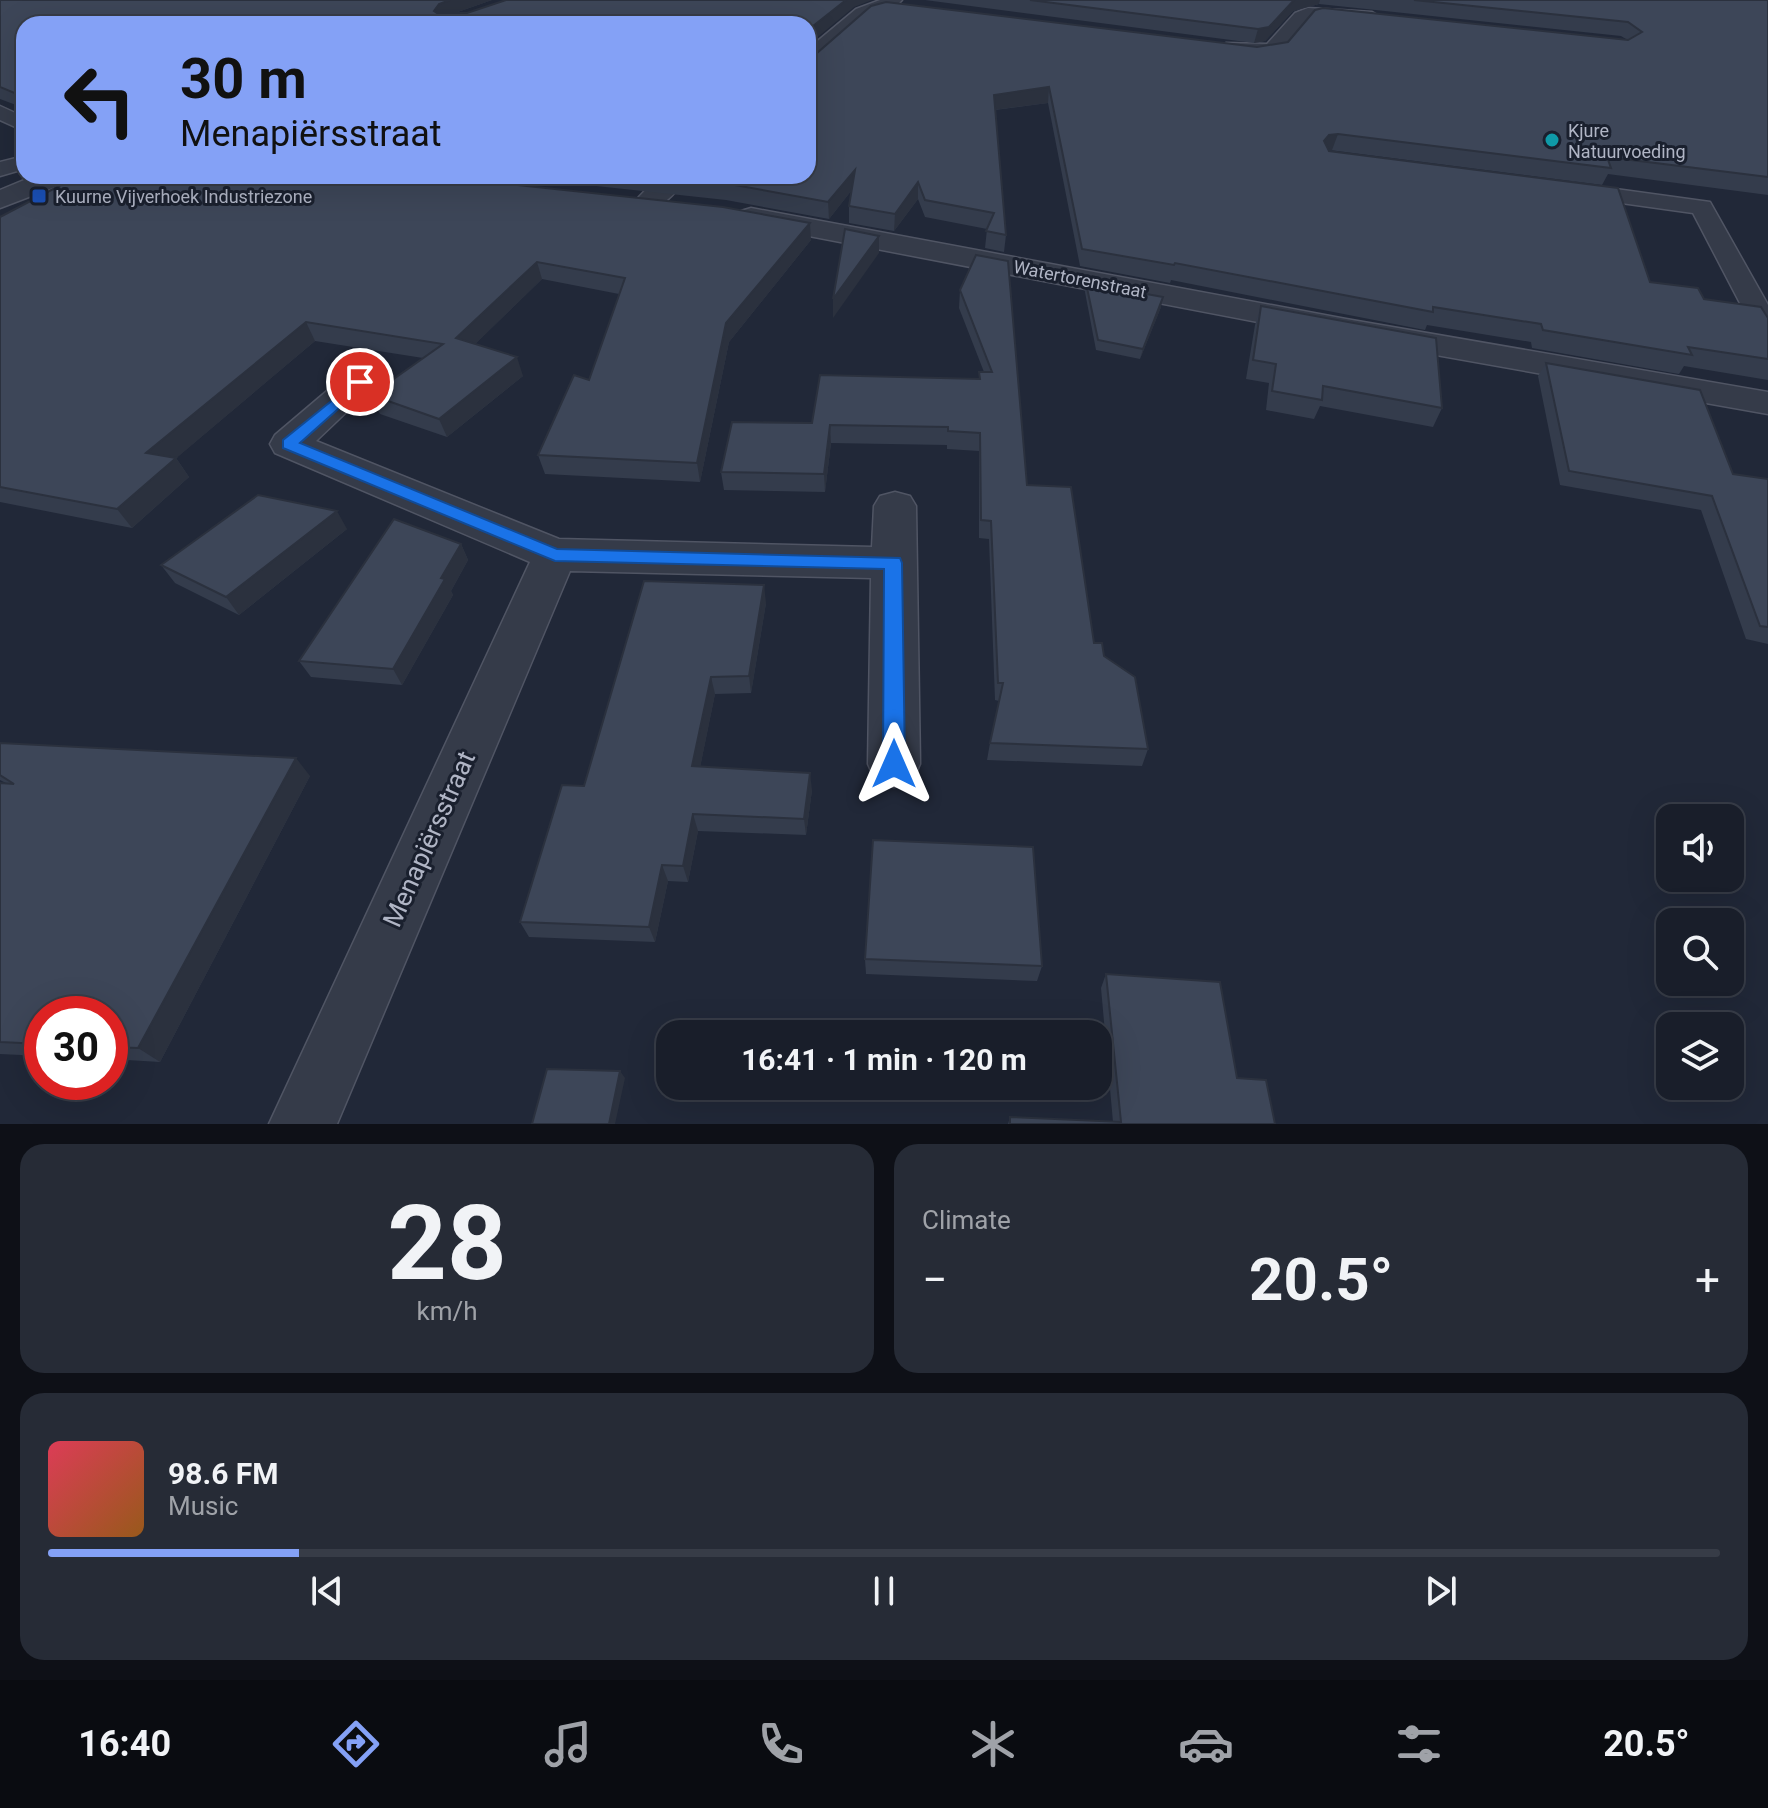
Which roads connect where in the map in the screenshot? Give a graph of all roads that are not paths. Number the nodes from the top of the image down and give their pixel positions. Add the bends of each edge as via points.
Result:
1 (889, 3) edge
2 (918, 12) edge
3 (1394, 21) edge
4 (1208, 47) edge
5 (816, 53) edge
6 (39, 184) edge
7 (1548, 187) edge
8 (0, 200) edge
9 (726, 212) edge
10 (1768, 330) edge
11 (360, 382) dead end
12 (1768, 403) edge
13 (895, 506) dead end
14 (555, 555) junction
15 (893, 563) junction
16 (894, 764) dead end
17 (303, 1124) edge

1 - 2 street
1 - 5 street via 863,13
3 - 4 street via 1308,14 1267,52
6 - 8 street
7 - 10 lane via 1702,207
9 - 12 street, Watertorenstraat
11 - 14 street via 289,444
13 - 15 street
14 - 15 street
14 - 17 street, Menapiërsstraat
15 - 16 street

